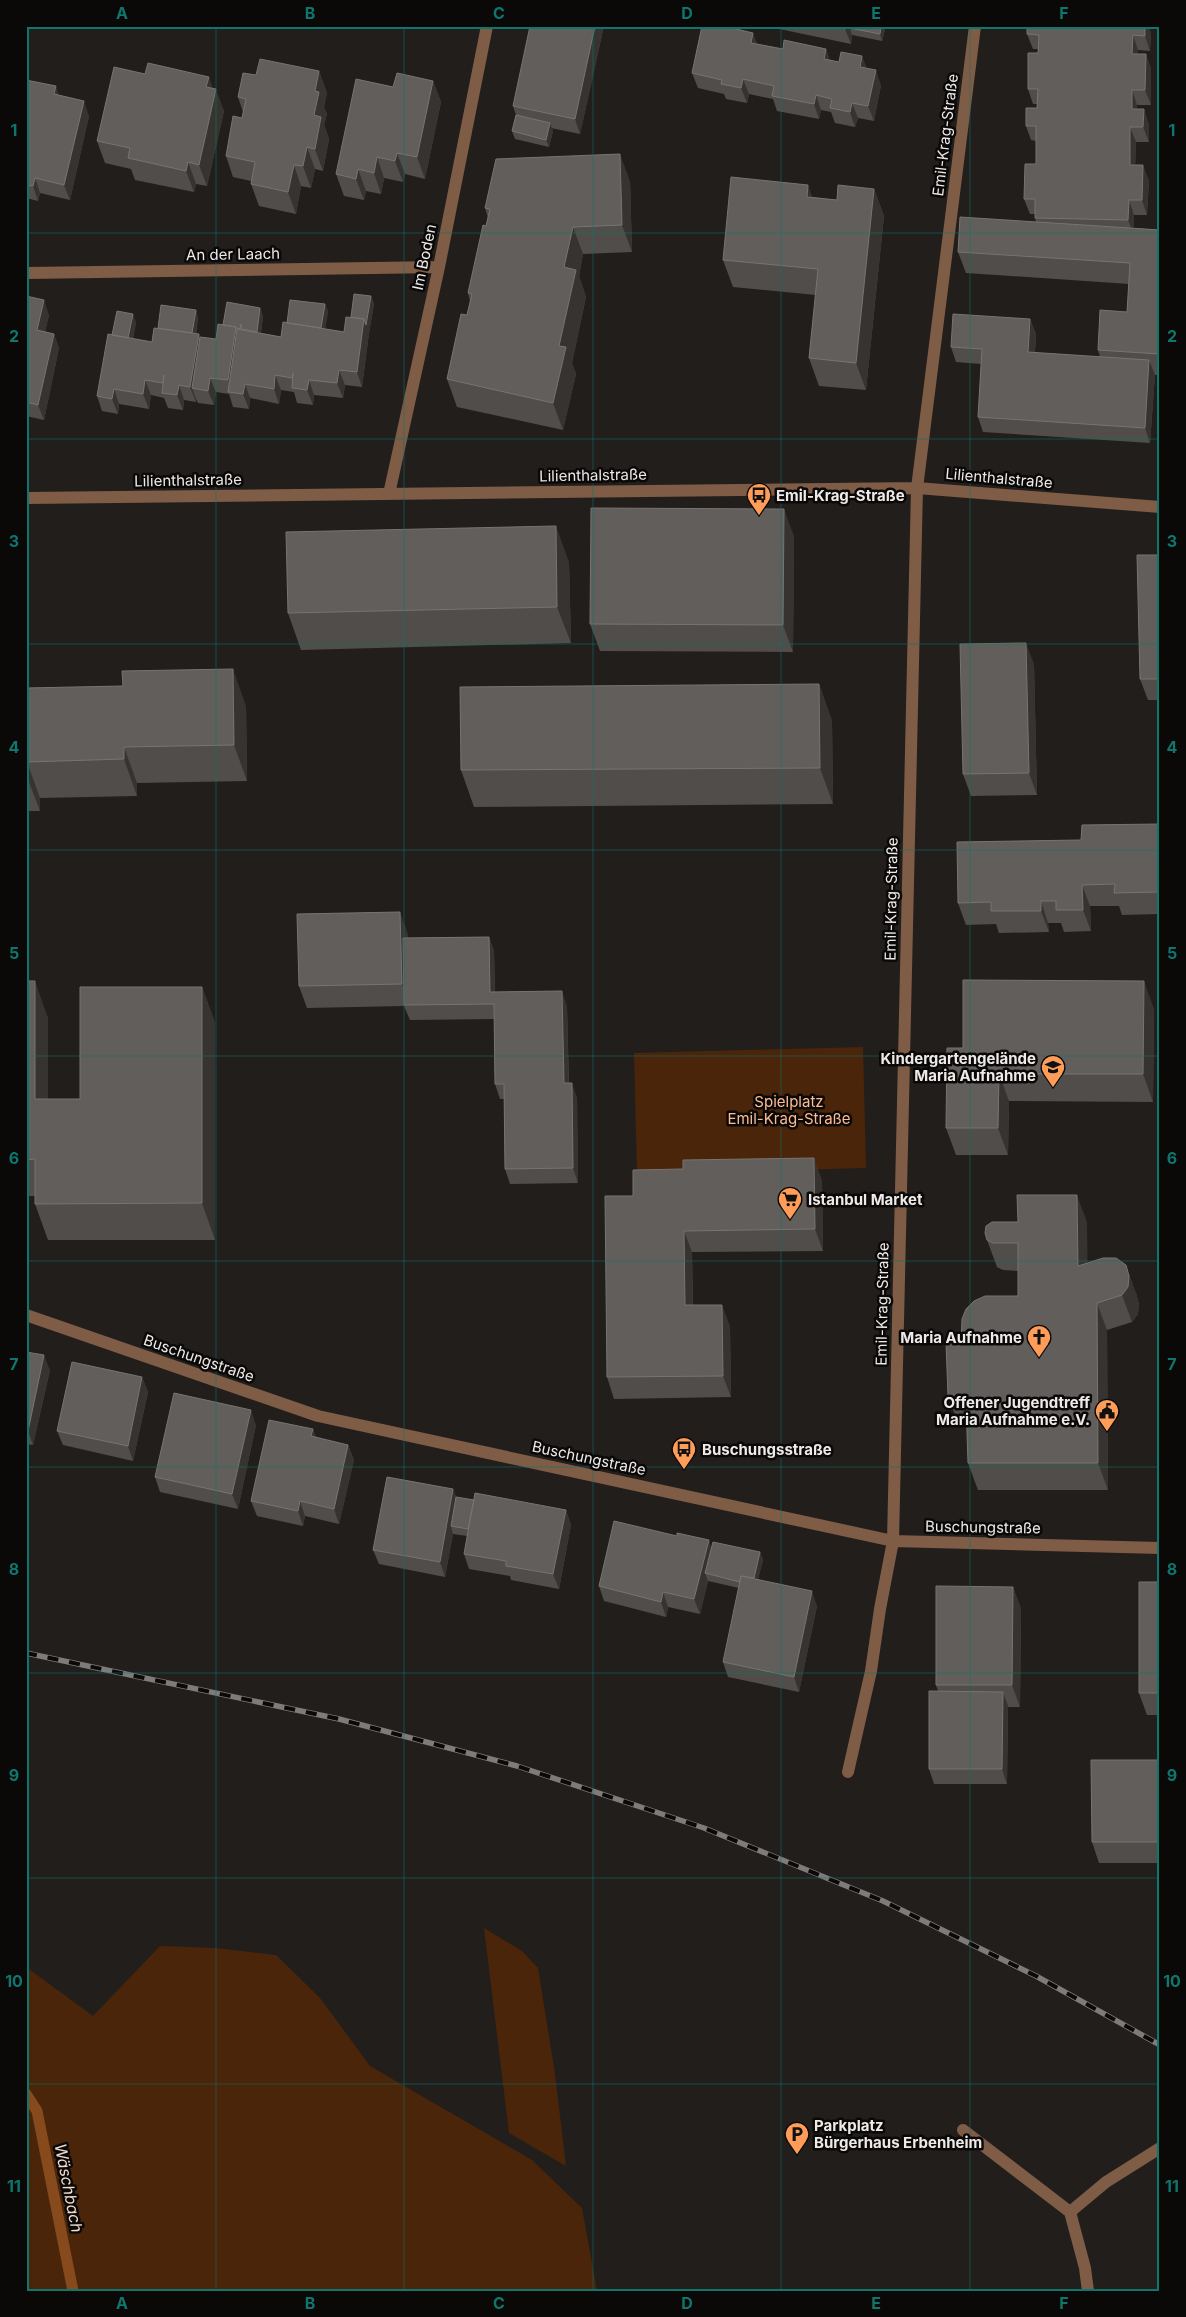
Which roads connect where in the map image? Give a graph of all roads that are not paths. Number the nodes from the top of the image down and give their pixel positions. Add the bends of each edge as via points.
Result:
1 (487, 26) edge
2 (975, 26) edge
3 (439, 267) junction
4 (26, 273) edge
5 (917, 488) junction
6 (389, 494) junction
7 (26, 498) edge
8 (1160, 507) edge
9 (26, 1316) edge
10 (893, 1541) junction
11 (1160, 1548) edge
12 (848, 1772) dead end
13 (962, 2130) dead end
14 (1160, 2148) edge
15 (1070, 2212) junction
16 (1088, 2291) edge

1 - 3 street, Im Boden
2 - 5 street, Emil-Krag-Straße
3 - 4 street, An der Laach
3 - 6 street, Im Boden
5 - 6 street, Lilienthalstraße
5 - 8 street, Lilienthalstraße
5 - 10 street, Emil-Krag-Straße
6 - 7 street, Lilienthalstraße
9 - 10 street, Buschungstraße via 318,1416
10 - 11 street, Buschungstraße
10 - 12 street, Emil-Krag-Straße via 871,1671
13 - 15 street
14 - 15 street via 1106,2182
15 - 16 street

